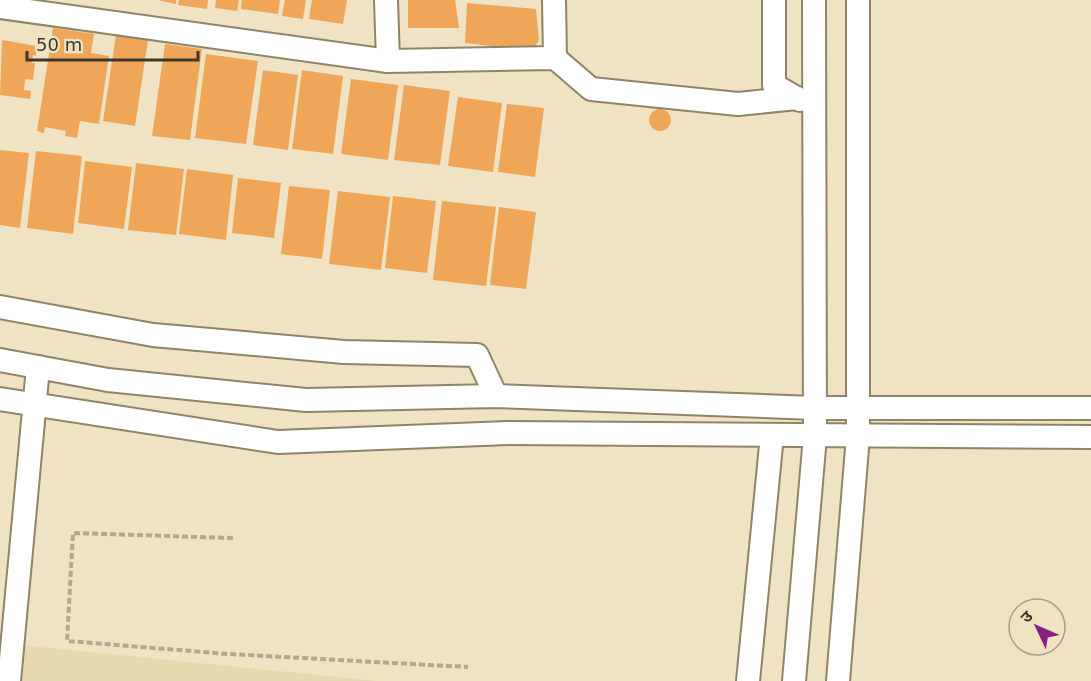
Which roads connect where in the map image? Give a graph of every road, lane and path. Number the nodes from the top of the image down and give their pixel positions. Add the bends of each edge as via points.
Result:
1 (386, 0) edge
2 (554, 0) edge
3 (774, 0) edge
4 (814, 0) edge
5 (858, 0) edge
6 (0, 7) edge
7 (555, 58) junction
8 (388, 61) junction
9 (806, 103) junction
10 (0, 307) edge
11 (0, 360) edge
12 (38, 367) junction
13 (496, 396) junction
14 (0, 399) edge
15 (34, 404) junction
16 (815, 408) junction
17 (858, 408) junction
18 (1091, 408) edge
19 (772, 435) junction
20 (815, 436) junction
21 (858, 436) junction
22 (1091, 438) edge
23 (232, 538) dead end
24 (468, 667) dead end
25 (9, 681) edge
26 (748, 681) edge
27 (794, 681) edge
28 (838, 681) edge

1 - 8 street
2 - 7 street
3 - 9 street via 774,85
4 - 9 street
5 - 17 street
6 - 8 street
7 - 8 street
7 - 9 street via 591,89 738,104
9 - 16 street
10 - 13 street via 153,335 344,352 477,355
11 - 12 street
12 - 13 street via 108,380 306,400
12 - 15 street
13 - 16 street
14 - 15 street
15 - 19 street via 278,442 508,433
15 - 25 street
16 - 17 street
16 - 20 street
17 - 18 street
17 - 21 street
19 - 20 street
19 - 26 street
20 - 21 street
20 - 27 street
21 - 22 street
21 - 28 street
23 - 24 path via 73,533 67,640 228,654

